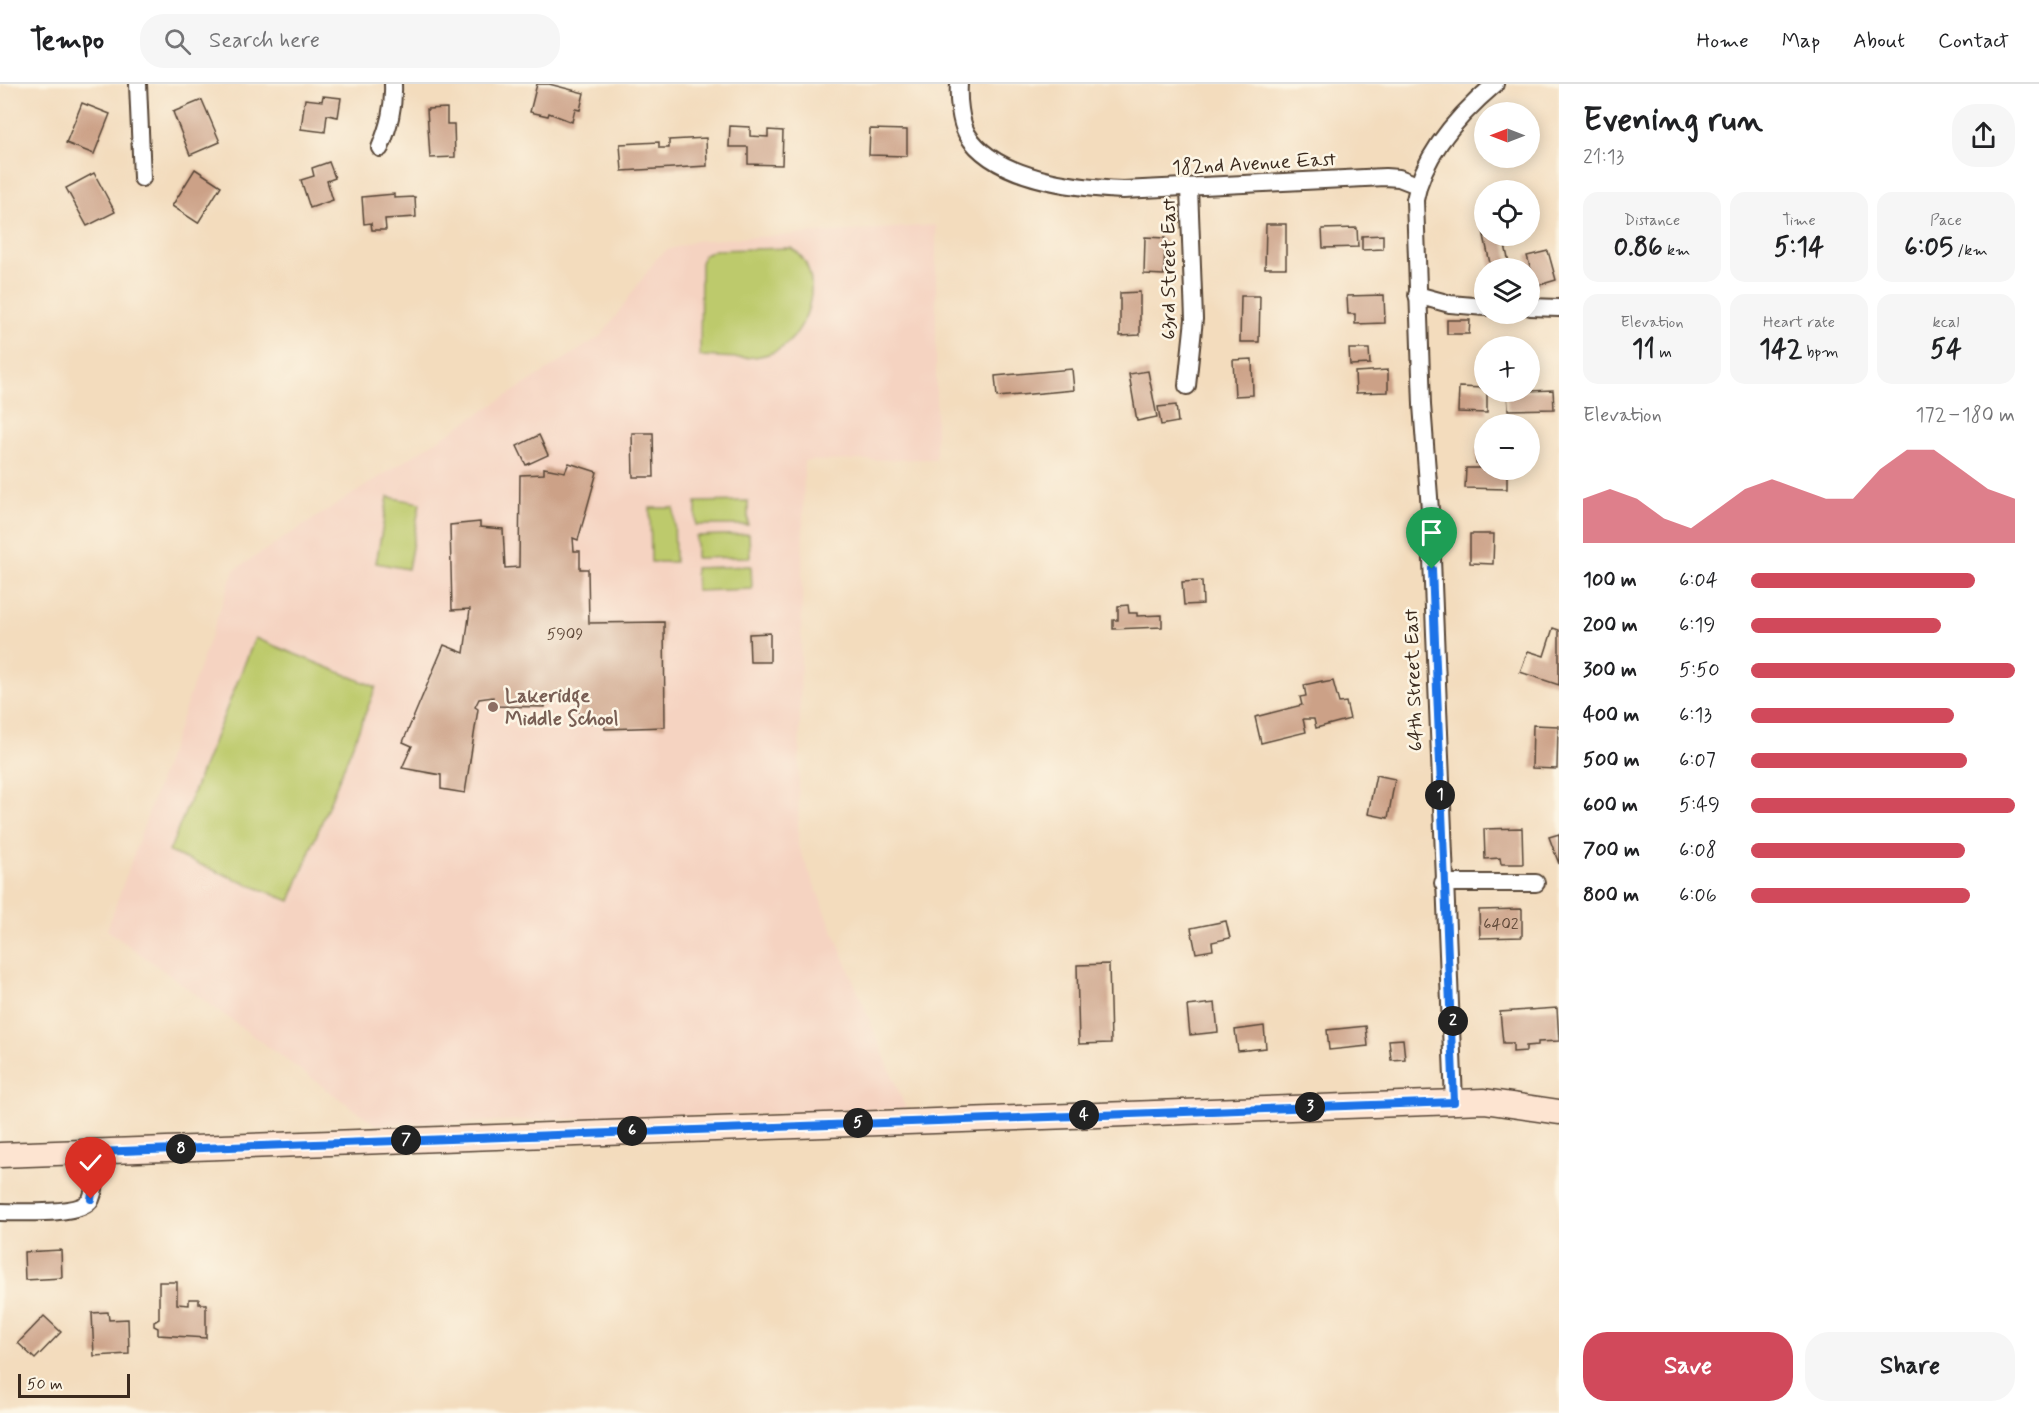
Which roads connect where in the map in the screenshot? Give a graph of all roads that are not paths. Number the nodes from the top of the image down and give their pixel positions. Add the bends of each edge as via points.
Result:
1 (138, 84) edge
2 (393, 84) edge
3 (959, 84) edge
4 (1495, 84) edge
5 (380, 148) dead end
6 (142, 178) dead end
7 (1418, 185) junction
8 (1189, 188) junction
9 (1418, 295) junction
10 (1474, 306) edge
11 (1540, 307) edge
12 (1559, 308) edge
13 (1187, 386) dead end
14 (1443, 883) junction
15 (1536, 883) dead end
16 (1454, 1102) junction
17 (1559, 1112) edge
18 (95, 1152) junction
19 (0, 1155) edge
20 (0, 1212) edge

1 - 6 street
2 - 5 street via 389,128
3 - 8 street, 182nd Avenue East via 966,132 990,158 1011,168 1087,188
4 - 7 street via 1450,131
7 - 8 street, 182nd Avenue East via 1385,177
7 - 9 street, 64th Street East
8 - 13 street, 63rd Street East via 1194,319
9 - 10 street
9 - 14 street, 64th Street East
11 - 12 street
14 - 15 street
14 - 16 street, 64th Street East
16 - 17 street via 1484,1101
16 - 18 street
18 - 19 street
18 - 20 street via 91,1199 84,1207

